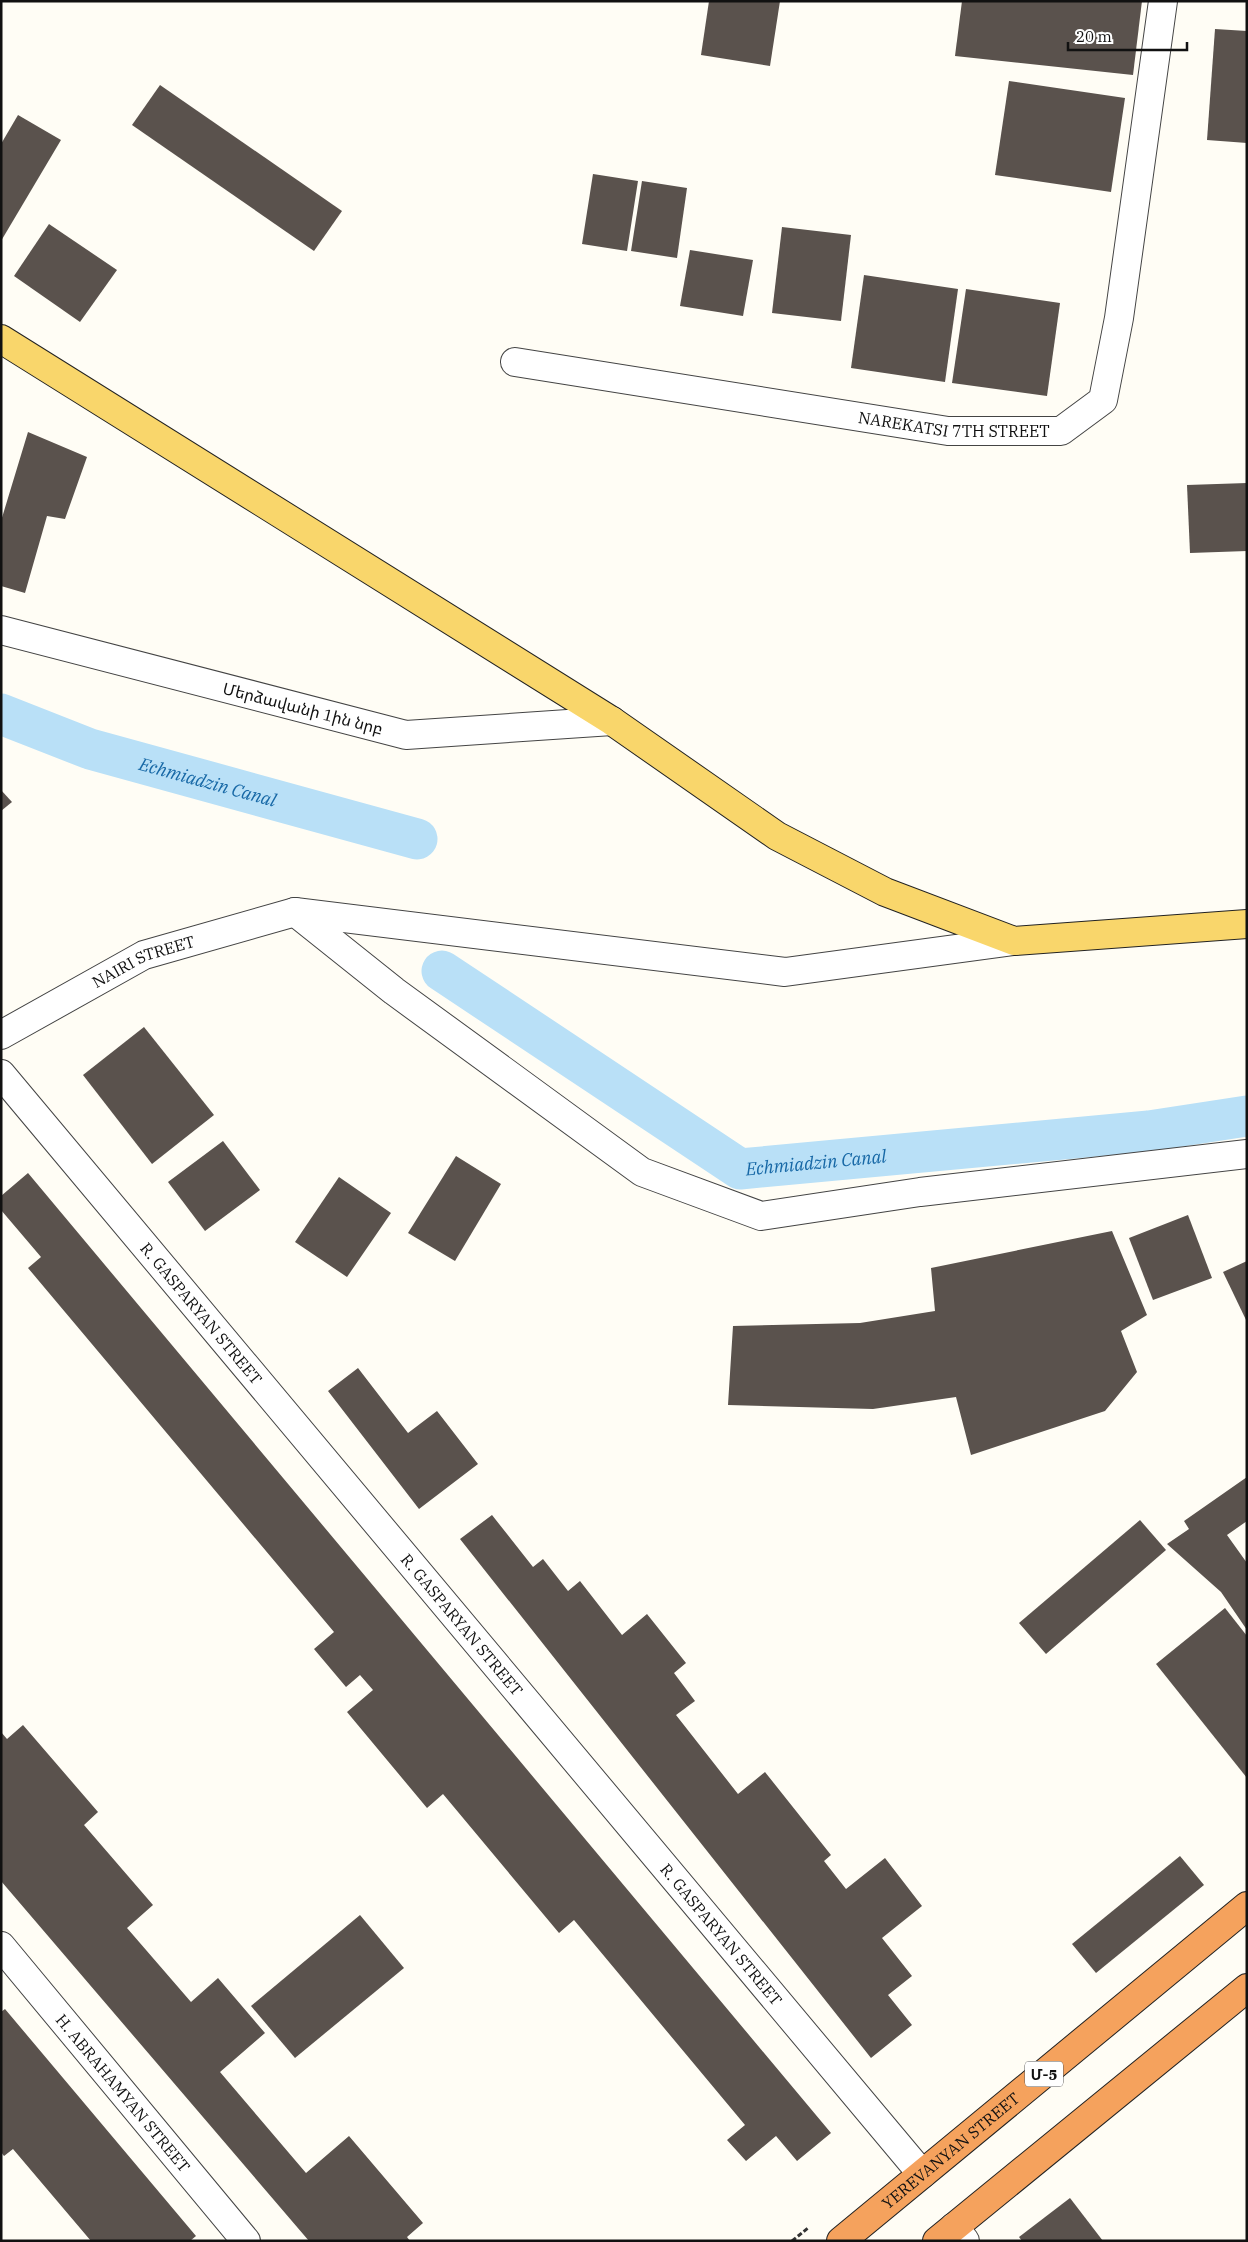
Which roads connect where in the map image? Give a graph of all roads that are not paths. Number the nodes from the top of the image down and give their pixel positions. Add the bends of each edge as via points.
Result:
1 (1163, 1) edge
2 (1, 339) edge
3 (515, 362) dead end
4 (1, 630) edge
5 (612, 721) junction
6 (295, 912) junction
7 (1247, 924) edge
8 (1014, 941) junction
9 (1, 1035) edge
10 (1, 1074) edge
11 (1247, 1154) edge
12 (1247, 1906) edge
13 (1, 1946) edge
14 (1247, 1988) edge
15 (922, 2174) junction
16 (952, 2236) edge
17 (246, 2241) edge
18 (841, 2241) edge

1 - 3 street, NAREKATSI 7TH STREET via 1119,318 1102,400 1061,431 948,431
2 - 5 main road
4 - 5 street, Մերձավանի 1ին նրբ via 406,735
5 - 8 main road via 777,836 885,892
6 - 8 street via 785,972
6 - 9 street, NAIRI STREET via 144,955
6 - 11 street via 394,991 642,1172 761,1216 920,1192
7 - 8 main road
10 - 15 street, R. GASPARYAN STREET
12 - 15 highway, YEREVANYAN STREET / Մ-5
13 - 17 street, H. ABRAHAMYAN STREET
14 - 16 highway
15 - 18 highway, YEREVANYAN STREET / Մ-5

